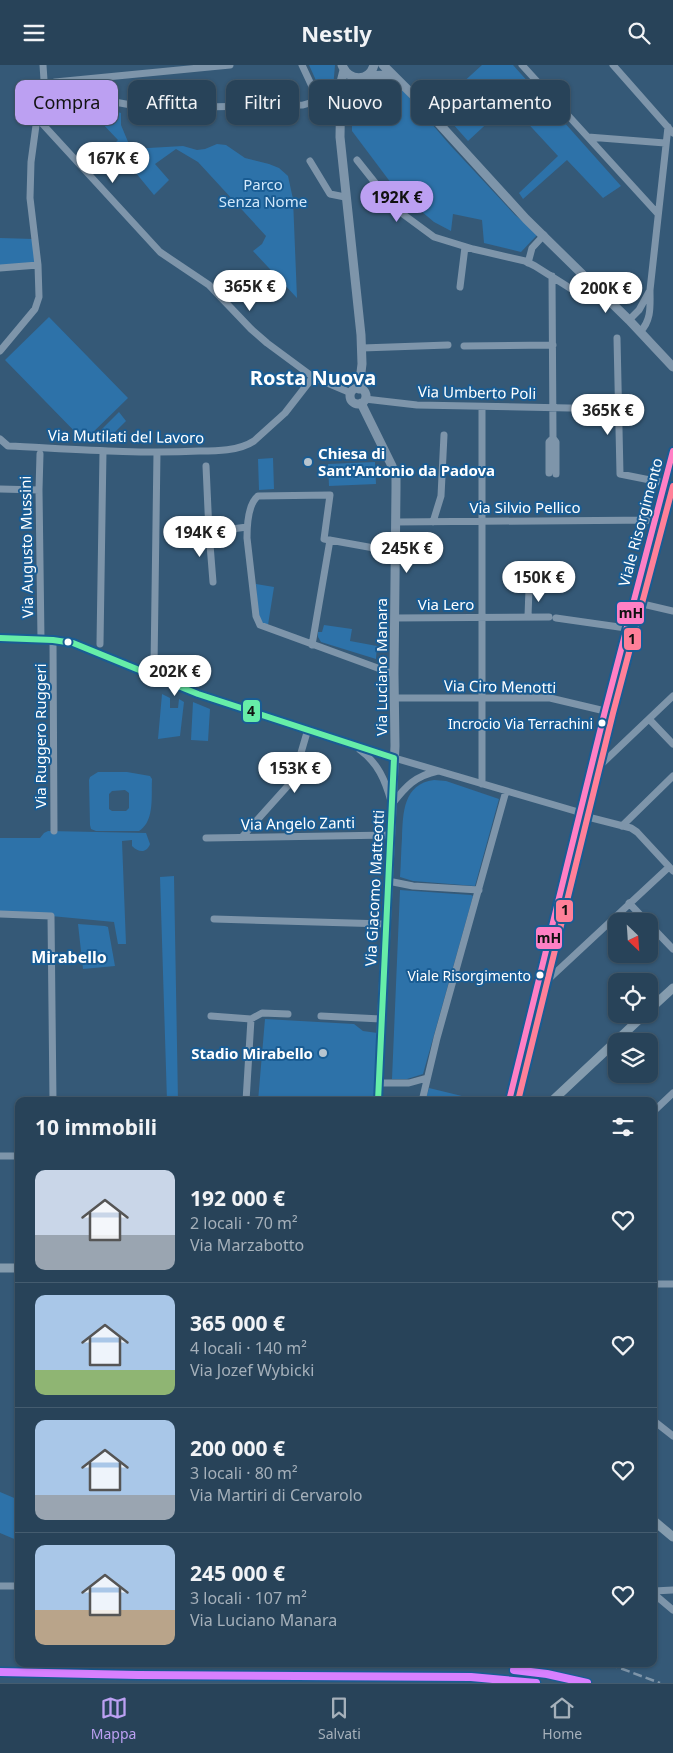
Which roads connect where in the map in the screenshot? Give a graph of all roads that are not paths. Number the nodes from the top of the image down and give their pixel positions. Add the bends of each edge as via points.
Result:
1 (43, 65) edge
2 (230, 65) edge
3 (302, 65) edge
4 (374, 65) edge
5 (383, 65) edge
6 (522, 65) edge
7 (612, 65) edge
8 (343, 67) edge
9 (362, 77) junction
10 (44, 80) edge
11 (76, 80) edge
12 (341, 80) edge
13 (358, 80) edge
14 (397, 80) joint
15 (401, 84) edge
16 (118, 103) edge
17 (36, 125) edge
18 (43, 125) edge
19 (340, 125) edge
20 (670, 130) edge
21 (588, 137) junction
22 (665, 143) junction
23 (357, 160) dead end
24 (310, 161) dead end
25 (346, 197) junction
26 (658, 214) junction
27 (544, 235) junction
28 (465, 247) junction
29 (528, 263) junction
30 (38, 265) junction
31 (0, 268) edge
32 (552, 276) junction
33 (460, 287) dead end
34 (573, 289) dead end
35 (650, 290) junction
36 (629, 320) junction
37 (640, 332) junction
38 (617, 338) dead end
39 (448, 345) dead end
40 (553, 345) junction
41 (464, 346) dead end
42 (362, 348) junction
43 (0, 351) edge
44 (673, 367) edge
45 (314, 377) junction
46 (355, 391) junction
47 (363, 401) junction
48 (482, 407) junction
49 (553, 408) junction
50 (618, 409) junction
51 (444, 435) dead end
52 (0, 439) edge
53 (103, 451) junction
54 (673, 451) edge
55 (156, 453) junction
56 (40, 454) dead end
57 (206, 466) dead end
58 (553, 473) dead end
59 (665, 483) junction
60 (0, 489) edge
61 (39, 490) junction
62 (655, 520) junction
63 (482, 521) junction
64 (396, 522) junction
65 (433, 522) junction
66 (247, 527) junction
67 (209, 532) junction
68 (330, 540) junction
69 (396, 552) junction
70 (213, 582) dead end
71 (529, 589) dead end
72 (634, 602) junction
73 (673, 611) edge
74 (528, 616) junction
75 (482, 617) junction
76 (395, 618) junction
77 (626, 628) junction
78 (0, 638) edge
79 (41, 639) junction
80 (53, 640) junction
81 (100, 644) dead end
82 (312, 645) junction
83 (154, 667) dead end
84 (394, 674) junction
85 (673, 696) edge
86 (394, 698) junction
87 (482, 699) junction
88 (605, 711) junction
89 (649, 719) junction
90 (308, 729) junction
91 (673, 744) edge
92 (354, 745) junction
93 (394, 758) junction
94 (440, 771) junction
95 (590, 775) junction
96 (673, 776) edge
97 (482, 784) junction
98 (506, 791) junction
99 (392, 804) junction
100 (580, 815) junction
101 (622, 826) junction
102 (54, 831) dead end
103 (390, 835) junction
104 (242, 837) junction
105 (206, 838) dead end
106 (671, 869) edge
107 (388, 881) junction
108 (479, 891) junction
109 (629, 903) junction
110 (639, 913) edge
111 (0, 914) edge
112 (214, 919) dead end
113 (386, 924) junction
114 (658, 933) edge
115 (673, 949) edge
116 (673, 988) edge
117 (536, 991) junction
118 (658, 1002) edge
119 (288, 1014) dead end
120 (211, 1016) dead end
121 (321, 1016) dead end
122 (251, 1019) junction
123 (382, 1019) junction
124 (635, 1023) edge
125 (381, 1033) tunnel mouth
126 (427, 1078) junction
127 (379, 1083) dead end
128 (673, 1093) edge
129 (53, 1097) edge
130 (246, 1097) edge
131 (423, 1097) edge
132 (510, 1097) edge
133 (556, 1097) edge
134 (657, 1108) edge
135 (0, 1156) edge
136 (15, 1156) edge
137 (0, 1268) edge
138 (15, 1269) edge
139 (657, 1284) edge
140 (673, 1284) edge
141 (657, 1423) edge
142 (673, 1436) edge
143 (657, 1524) edge
144 (673, 1537) edge
145 (0, 1586) edge
146 (15, 1586) edge
147 (673, 1590) edge
148 (657, 1593) edge
149 (657, 1596) edge
150 (673, 1609) edge

1 - 10 street
2 - 11 street
3 - 16 street via 316,95 313,101 303,105 148,108
4 - 9 street via 372,71
5 - 14 street
6 - 21 street
7 - 20 street
8 - 9 street via 351,76
8 - 12 street
9 - 13 street
9 - 14 street via 385,75
15 - 27 street
17 - 30 street via 30,198
18 - 45 street via 160,252 210,285 251,329
19 - 25 street
20 - 22 street
21 - 22 street
21 - 26 street
22 - 26 street
23 - 28 street via 396,209 434,237
24 - 25 street via 330,194
25 - 42 street
26 - 35 street
27 - 29 street via 532,248
27 - 36 street
28 - 29 street
28 - 33 street
29 - 32 street
30 - 31 street
30 - 43 street via 38,304
32 - 34 street
32 - 40 street
35 - 36 street
35 - 37 street via 649,319
36 - 37 street
37 - 44 street
38 - 50 street
39 - 42 street
40 - 41 street
40 - 49 street
42 - 46 street via 362,364
45 - 46 street
45 - 55 street, Via Mutilati del Lavoro via 285,413 249,445
46 - 47 street, Via Luciano Manara via 364,392
46 - 47 street via 350,399 353,403
47 - 48 street, Via Umberto Poli
47 - 64 street, Via Luciano Manara via 394,471
48 - 49 street, Via Umberto Poli
48 - 63 street
49 - 50 street, Via Umberto Poli
49 - 58 street via 553,438 549,442
50 - 59 street via 620,474
51 - 65 street via 441,496
52 - 53 street, Via Mutilati del Lavoro via 8,446
53 - 55 street, Via Mutilati del Lavoro
53 - 81 street
54 - 59 street, Viale Risorgimento
55 - 83 street
56 - 61 street, Via Augusto Mussini
57 - 67 street
59 - 62 street, Viale Risorgimento
60 - 61 street
61 - 79 street, Via Augusto Mussini
62 - 63 street, Via Silvio Pellico
62 - 72 street, Viale Risorgimento
63 - 65 street, Via Silvio Pellico
63 - 75 street
64 - 65 street, Via Silvio Pellico
64 - 69 street, Via Luciano Manara
66 - 67 street
66 - 68 street via 252,503 258,497 330,495 324,539
66 - 82 street via 256,616 260,625
67 - 70 street
68 - 69 street
68 - 82 street
69 - 76 street, Via Luciano Manara
71 - 74 street
72 - 73 street
72 - 77 street, Viale Risorgimento
74 - 75 street, Via Lero
74 - 77 street, Via Lero
75 - 76 street, Via Lero
75 - 87 street
76 - 84 street, Via Luciano Manara
77 - 88 street, Viale Risorgimento
78 - 79 street
79 - 80 street
80 - 90 street via 74,643 198,694
80 - 102 street, Via Ruggero Ruggeri
82 - 84 street
84 - 86 street, Via Luciano Manara
85 - 89 street
86 - 87 street, Via Ciro Menotti
86 - 93 street, Via Luciano Manara
87 - 88 street, Via Ciro Menotti via 550,698
87 - 97 street
88 - 95 street, Viale Risorgimento
89 - 91 street
89 - 95 street
90 - 92 street
90 - 104 street via 293,781
92 - 93 street
92 - 99 street via 378,767
93 - 94 street
93 - 99 street, Via Giacomo Matteotti
94 - 97 street
94 - 99 street via 412,781
95 - 100 street, Viale Risorgimento
96 - 101 street
97 - 98 street
98 - 100 street
98 - 108 street
99 - 103 street, Via Giacomo Matteotti
100 - 101 street
100 - 117 street, Viale Risorgimento
101 - 106 street via 637,832
103 - 104 street, Via Angelo Zanti
103 - 107 street, Via Giacomo Matteotti
104 - 105 street, Via Angelo Zanti
106 - 109 street
107 - 108 street
107 - 113 street, Via Giacomo Matteotti
108 - 126 street
109 - 110 street
109 - 117 street
111 - 129 street via 51,916
112 - 113 street
113 - 123 street, Via Giacomo Matteotti
114 - 115 street
116 - 118 main road
117 - 132 street, Viale Risorgimento
119 - 122 street via 262,1013
120 - 122 street
121 - 123 street
122 - 130 street
123 - 125 street, Via Giacomo Matteotti
124 - 133 main road
126 - 127 street via 408,1083
126 - 131 street
128 - 134 street
135 - 136 street
137 - 138 main road
139 - 140 street
141 - 142 street
143 - 144 main road
145 - 146 street
147 - 148 street
149 - 150 street

